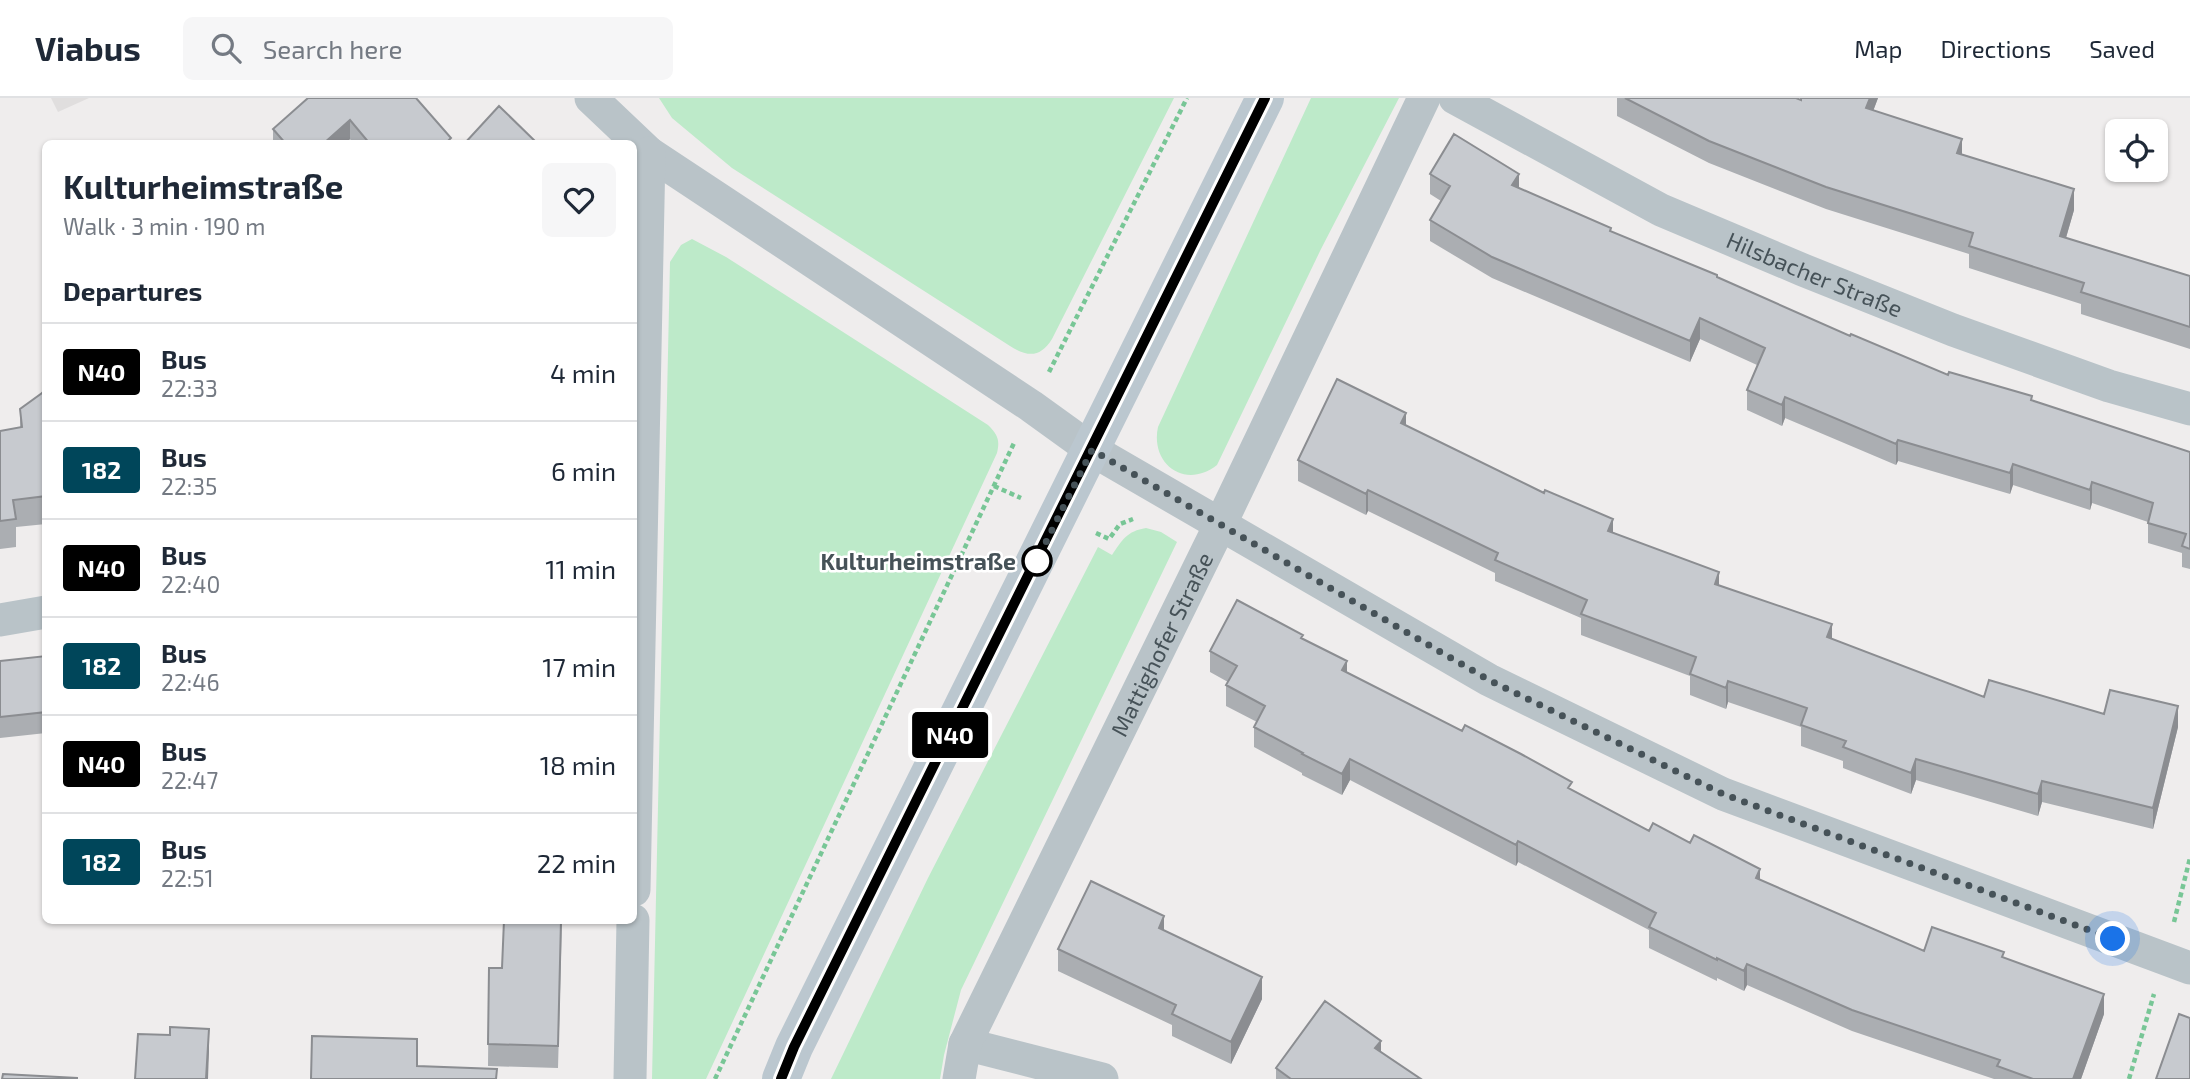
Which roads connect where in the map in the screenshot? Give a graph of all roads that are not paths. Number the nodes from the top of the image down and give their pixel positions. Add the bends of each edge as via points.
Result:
1 (591, 98) edge
2 (1265, 98) edge
3 (1424, 98) edge
4 (1455, 98) edge
5 (635, 140) edge
6 (637, 142) edge
7 (649, 153) junction
8 (2190, 409) edge
9 (1092, 450) junction
10 (637, 508) edge
11 (1220, 524) junction
12 (42, 613) edge
13 (0, 620) edge
14 (633, 924) edge
15 (2190, 968) edge
16 (965, 1044) junction
17 (630, 1079) edge
18 (781, 1079) edge
19 (959, 1079) edge
20 (1102, 1079) edge

1 - 5 street
2 - 9 main road
3 - 11 street, Mattighofer Straße
4 - 8 street, Hilsbacher Straße via 1661,210 1779,260 1953,331
6 - 7 street
7 - 9 street
7 - 10 street
9 - 11 street
9 - 18 main road
11 - 15 street via 1489,680 1723,794
11 - 16 street, Mattighofer Straße
12 - 13 street
14 - 17 street
16 - 19 street, Mattighofer Straße
16 - 20 street

